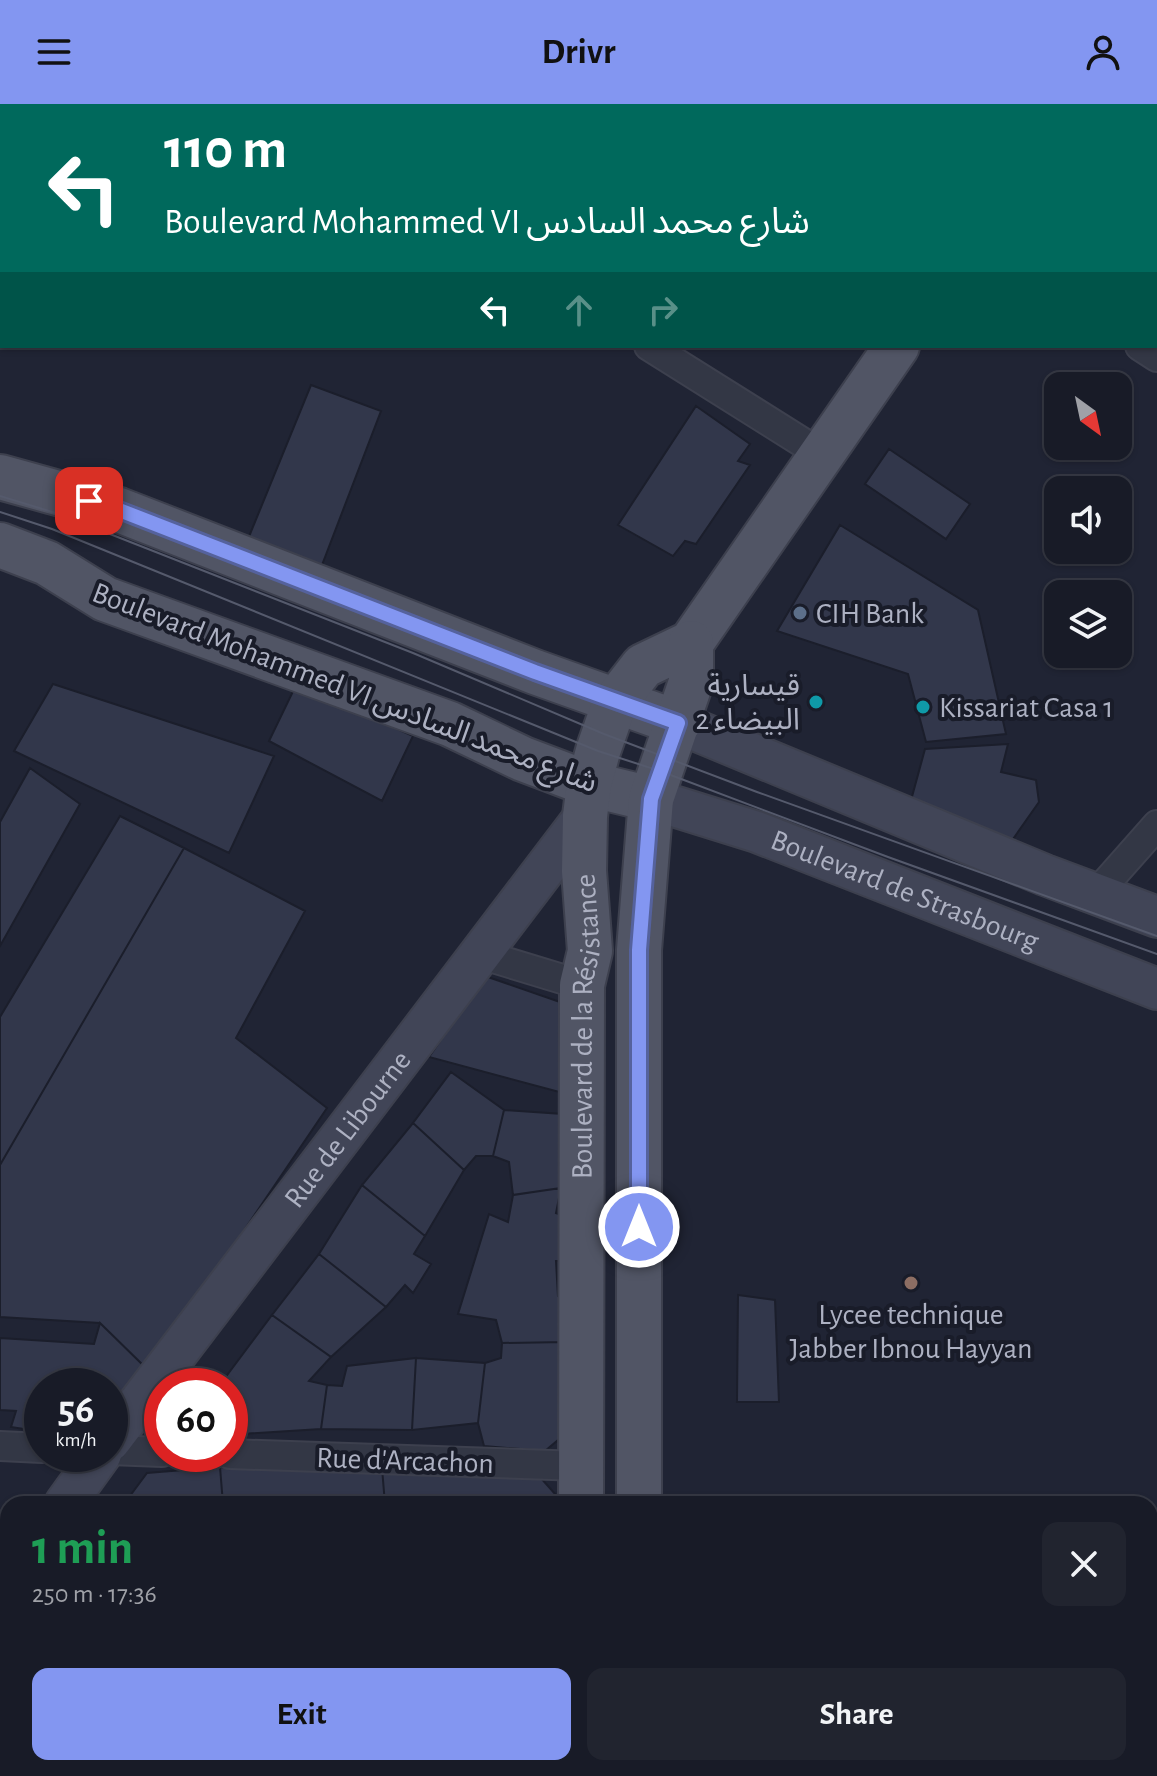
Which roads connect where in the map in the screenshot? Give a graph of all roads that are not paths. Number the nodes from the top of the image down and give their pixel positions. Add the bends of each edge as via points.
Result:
1 (652, 348) edge
2 (896, 348) edge
3 (821, 454) junction
4 (0, 477) edge
5 (0, 545) edge
6 (691, 643) junction
7 (615, 702) junction
8 (678, 723) junction
9 (651, 799) junction
10 (587, 800) junction
11 (1157, 825) edge
12 (1096, 894) junction
13 (1157, 917) edge
14 (639, 950) junction
15 (480, 954) junction
16 (586, 968) junction
17 (1157, 989) edge
18 (128, 1417) edge
19 (0, 1446) edge
20 (24, 1447) edge
21 (248, 1456) edge
22 (88, 1472) edge
23 (581, 1485) edge
24 (71, 1496) edge
25 (603, 1496) edge
26 (624, 1496) edge
27 (639, 1496) edge

1 - 3 street
2 - 3 main road, Boulevard de la Résistance
3 - 6 main road, Boulevard de la Résistance
4 - 7 main road via 119,510
5 - 10 main road, Boulevard Mohammed VI شارع محمد السادس via 47,563 105,599 450,724 523,759
6 - 7 main road, Boulevard de la Résistance via 643,666
6 - 8 main road, Boulevard de la Résistance via 691,682
7 - 8 main road
7 - 10 main road, Boulevard de la Résistance
8 - 9 main road, Boulevard de la Résistance
8 - 12 main road
9 - 10 main road, Boulevard Mohammed VI شارع محمد السادس
9 - 14 main road, Boulevard de la Résistance
9 - 17 main road, Boulevard de Strasbourg via 757,832
10 - 15 main road, Rue de Libourne
10 - 16 main road, Boulevard de la Résistance
11 - 12 street
12 - 13 main road
14 - 26 main road via 624,1015
14 - 27 main road, Boulevard de la Résistance
15 - 16 street
15 - 18 main road, Rue de Libourne
16 - 23 main road, Boulevard de la Résistance
16 - 25 main road via 603,1047
19 - 20 street
21 - 23 street, Rue d'Arcachon
22 - 24 main road

